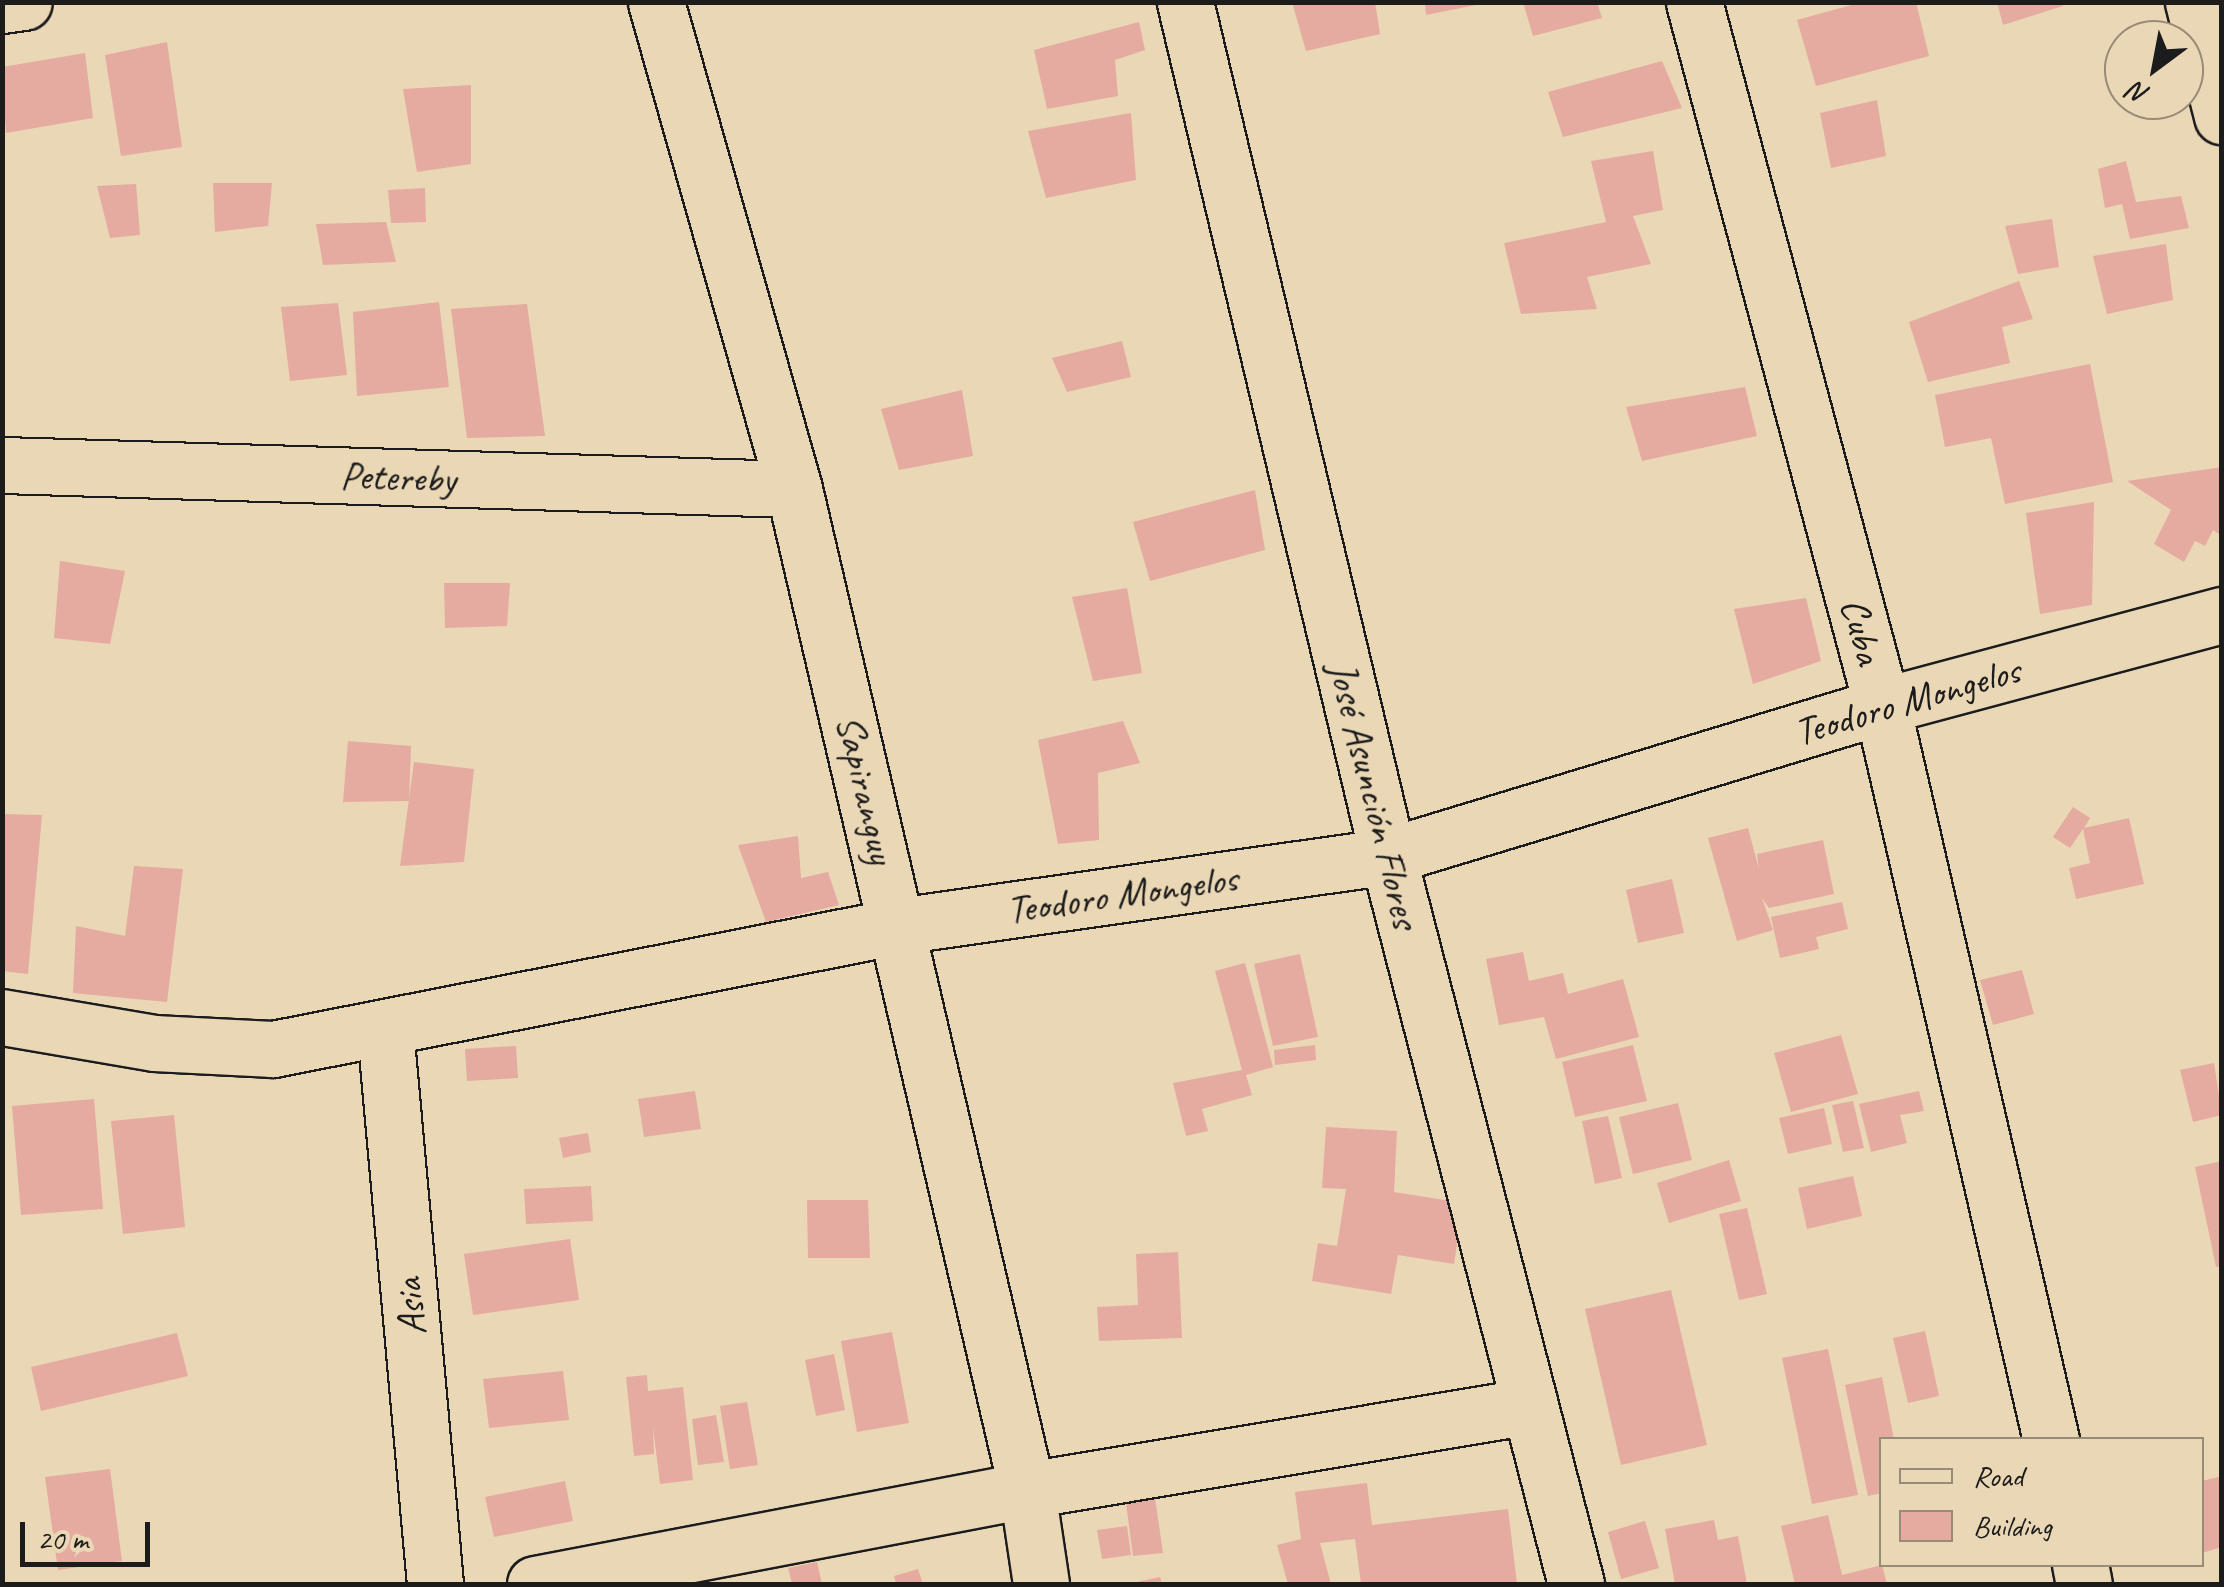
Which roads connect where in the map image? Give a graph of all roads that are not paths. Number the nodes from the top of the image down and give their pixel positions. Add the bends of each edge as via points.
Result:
1 (24, 2) edge
2 (656, 2) edge
3 (1185, 2) edge
4 (1694, 2) edge
5 (2193, 2) edge
6 (2, 5) edge
7 (2220, 99) edge
8 (2, 465) edge
9 (794, 489) junction
10 (2222, 615) edge
11 (1882, 706) junction
12 (1388, 856) junction
13 (898, 926) junction
14 (2, 1018) edge
15 (385, 1030) junction
16 (1530, 1406) junction
17 (2050, 1437) edge
18 (1027, 1490) junction
19 (435, 1584) edge
20 (535, 1584) edge
21 (1041, 1584) edge
22 (1576, 1584) edge

1 - 6 street
2 - 9 street, Sapiranguy
3 - 12 street, José Asunción Flores
4 - 11 street, Cuba
5 - 7 street
8 - 9 street, Petereby
9 - 13 street, Sapiranguy
10 - 11 street, Teodoro Mongelos
11 - 12 street, Teodoro Mongelos
11 - 17 street, Cuba
12 - 13 street, Teodoro Mongelos
12 - 16 street, José Asunción Flores
13 - 15 street, Teodoro Mongelos
13 - 18 street, Sapiranguy
14 - 15 street, Teodoro Mongelos via 154,1043 273,1050
15 - 19 street, Asia
16 - 18 street
16 - 22 street, José Asunción Flores
18 - 20 street
18 - 21 street, Sapiranguy

